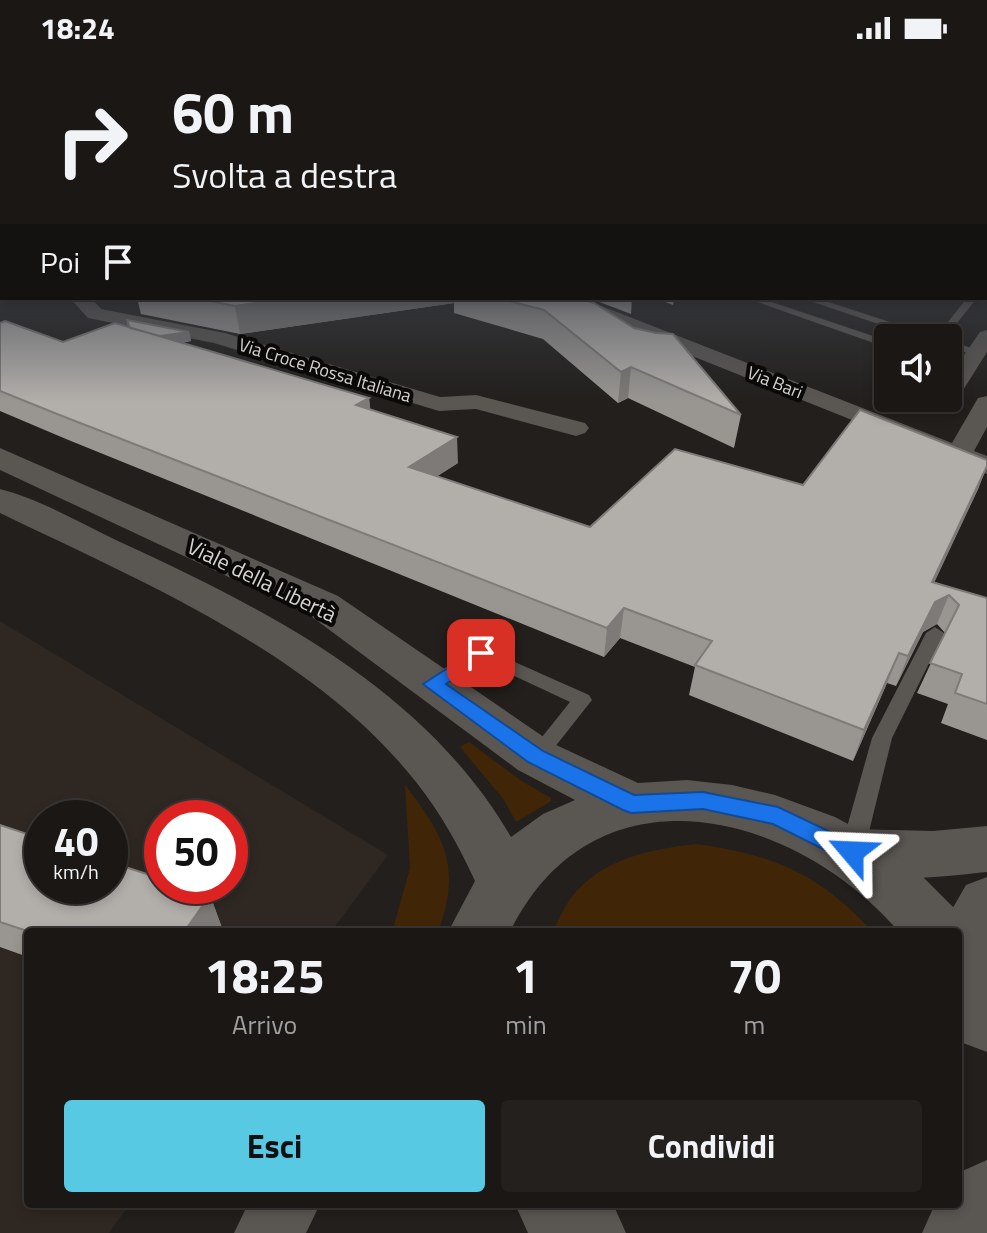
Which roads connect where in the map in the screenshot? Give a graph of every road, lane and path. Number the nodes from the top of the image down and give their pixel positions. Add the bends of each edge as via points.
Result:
1 (82, 300) edge
2 (569, 300) edge
3 (757, 300) edge
4 (812, 300) edge
5 (970, 300) edge
6 (887, 324) edge
7 (951, 324) edge
8 (874, 340) edge
9 (962, 343) edge
10 (982, 344) edge
11 (718, 358) junction
12 (682, 361) edge
13 (962, 374) edge
14 (987, 403) edge
15 (937, 412) edge
16 (576, 428) dead end
17 (919, 439) junction
18 (959, 455) junction
19 (0, 458) edge
20 (987, 466) edge
21 (0, 500) edge
22 (935, 633) edge
23 (433, 684) junction
24 (536, 757) junction
25 (631, 804) junction
26 (987, 849) edge
27 (852, 852) junction
28 (987, 903) edge
29 (492, 907) edge
30 (934, 928) edge
31 (962, 950) edge
32 (962, 967) edge
33 (987, 1020) edge
34 (285, 1208) edge
35 (558, 1208) edge
36 (266, 1233) edge
37 (586, 1233) edge

1 - 16 street, Via Croce Rossa Italiana via 95,314 218,337 439,404 476,402
2 - 11 street, Via Bari
3 - 8 lane
4 - 6 lane
5 - 7 lane
9 - 10 lane
10 - 13 street
11 - 12 lane
11 - 17 street, Via Bari
14 - 18 street
15 - 17 street
17 - 18 street, Via Bari
18 - 20 street, Via Bari
19 - 23 main road, Viale della Libertà via 323,605
21 - 29 main road, Viale della Libertà via 228,611 352,692 425,756 485,840
22 - 27 lane via 882,738
23 - 24 main road, Viale della Libertà
23 - 24 lane via 481,653 582,700
24 - 25 main road, Viale della Libertà
25 - 27 main road, Viale della Libertà via 703,800 778,816
25 - 29 main road, Viale della Libertà via 560,831 530,854
26 - 27 main road
27 - 30 main road, Viale della Libertà via 909,898
28 - 31 main road
32 - 33 main road
34 - 36 street
35 - 37 main road

